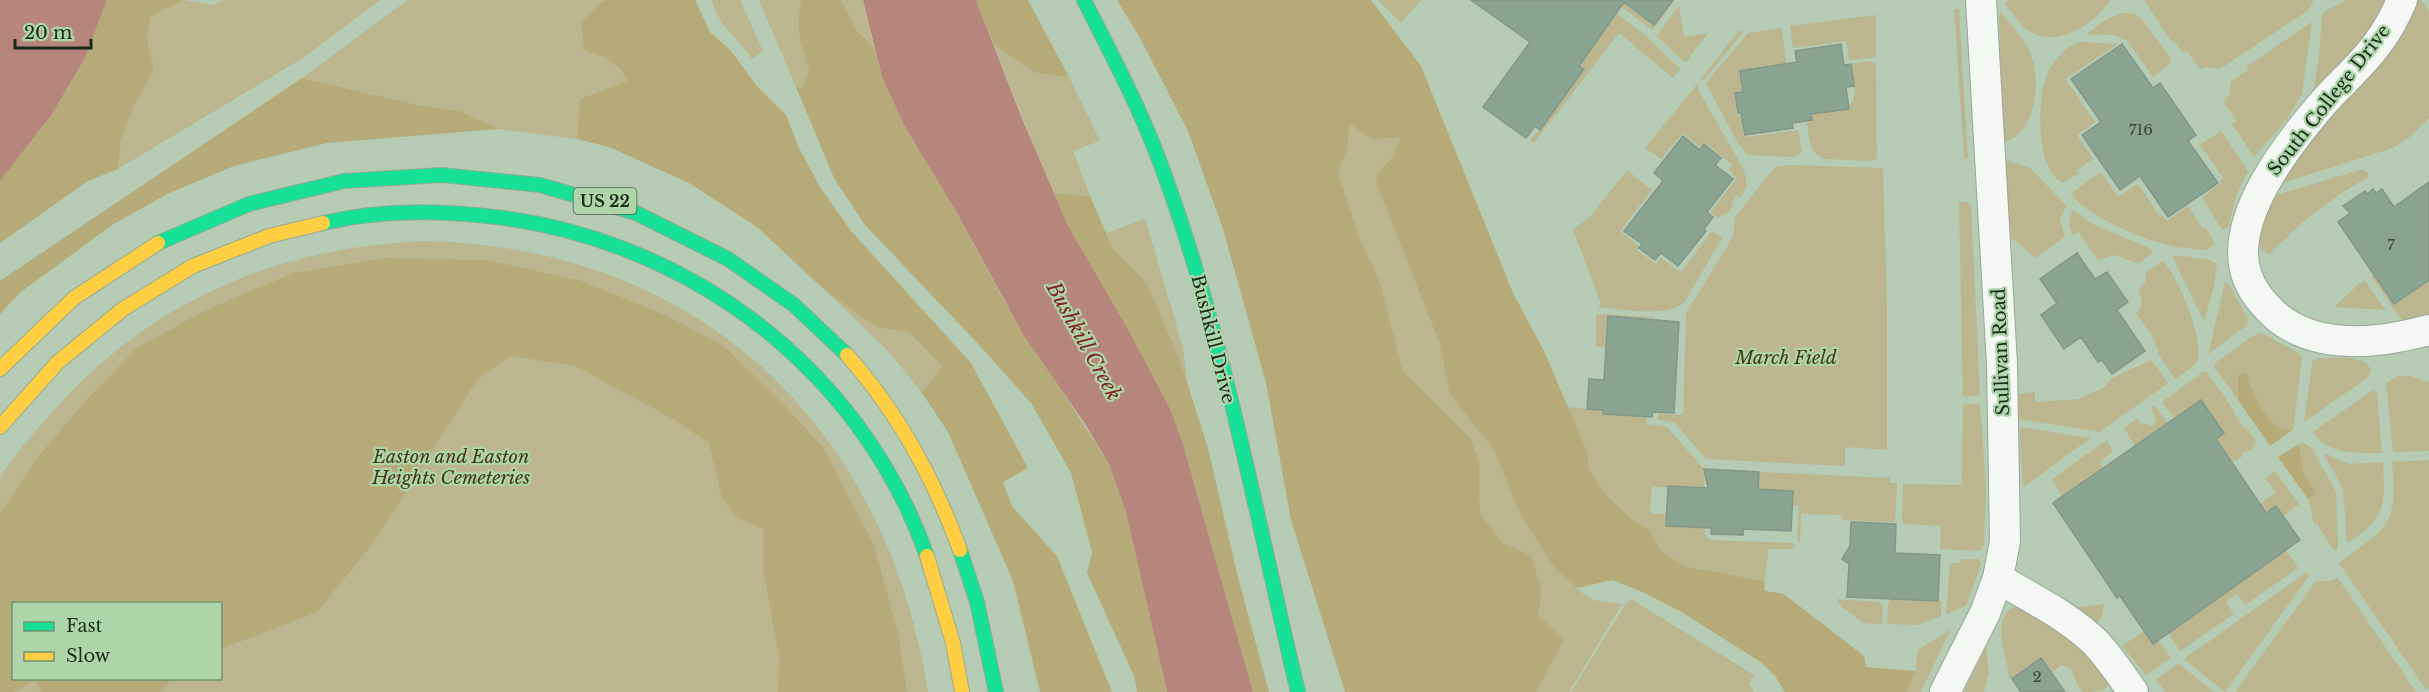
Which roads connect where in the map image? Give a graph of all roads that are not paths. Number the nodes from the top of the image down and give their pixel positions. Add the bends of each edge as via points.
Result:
1 (1083, 0) edge
2 (1981, 0) edge
3 (2402, 0) edge
4 (2429, 330) edge
5 (0, 369) edge
6 (0, 427) edge
7 (1998, 578) junction
8 (962, 692) edge
9 (996, 692) edge
10 (1298, 692) edge
11 (1945, 692) edge
12 (2133, 692) edge

1 - 10 main road, Bushkill Drive via 1139,113 1192,257
2 - 7 street, Sullivan Road via 2004,412 2005,541
3 - 4 street, South College Drive via 2380,40 2323,104 2266,180 2249,222 2243,261 2247,278 2270,310 2312,336 2364,341
5 - 9 main road, US 22 via 41,325 98,279 184,230 267,197 342,180 424,173 510,179 601,200 670,226 747,270 820,328 876,389 921,460 958,539 984,623
6 - 8 main road, US 22 via 67,352 119,310 210,258 278,232 347,217 425,211 505,215 580,232 654,260 726,301 795,354 840,405 875,452 917,529 946,611
7 - 11 street, Sullivan Road
7 - 12 street via 2094,641

